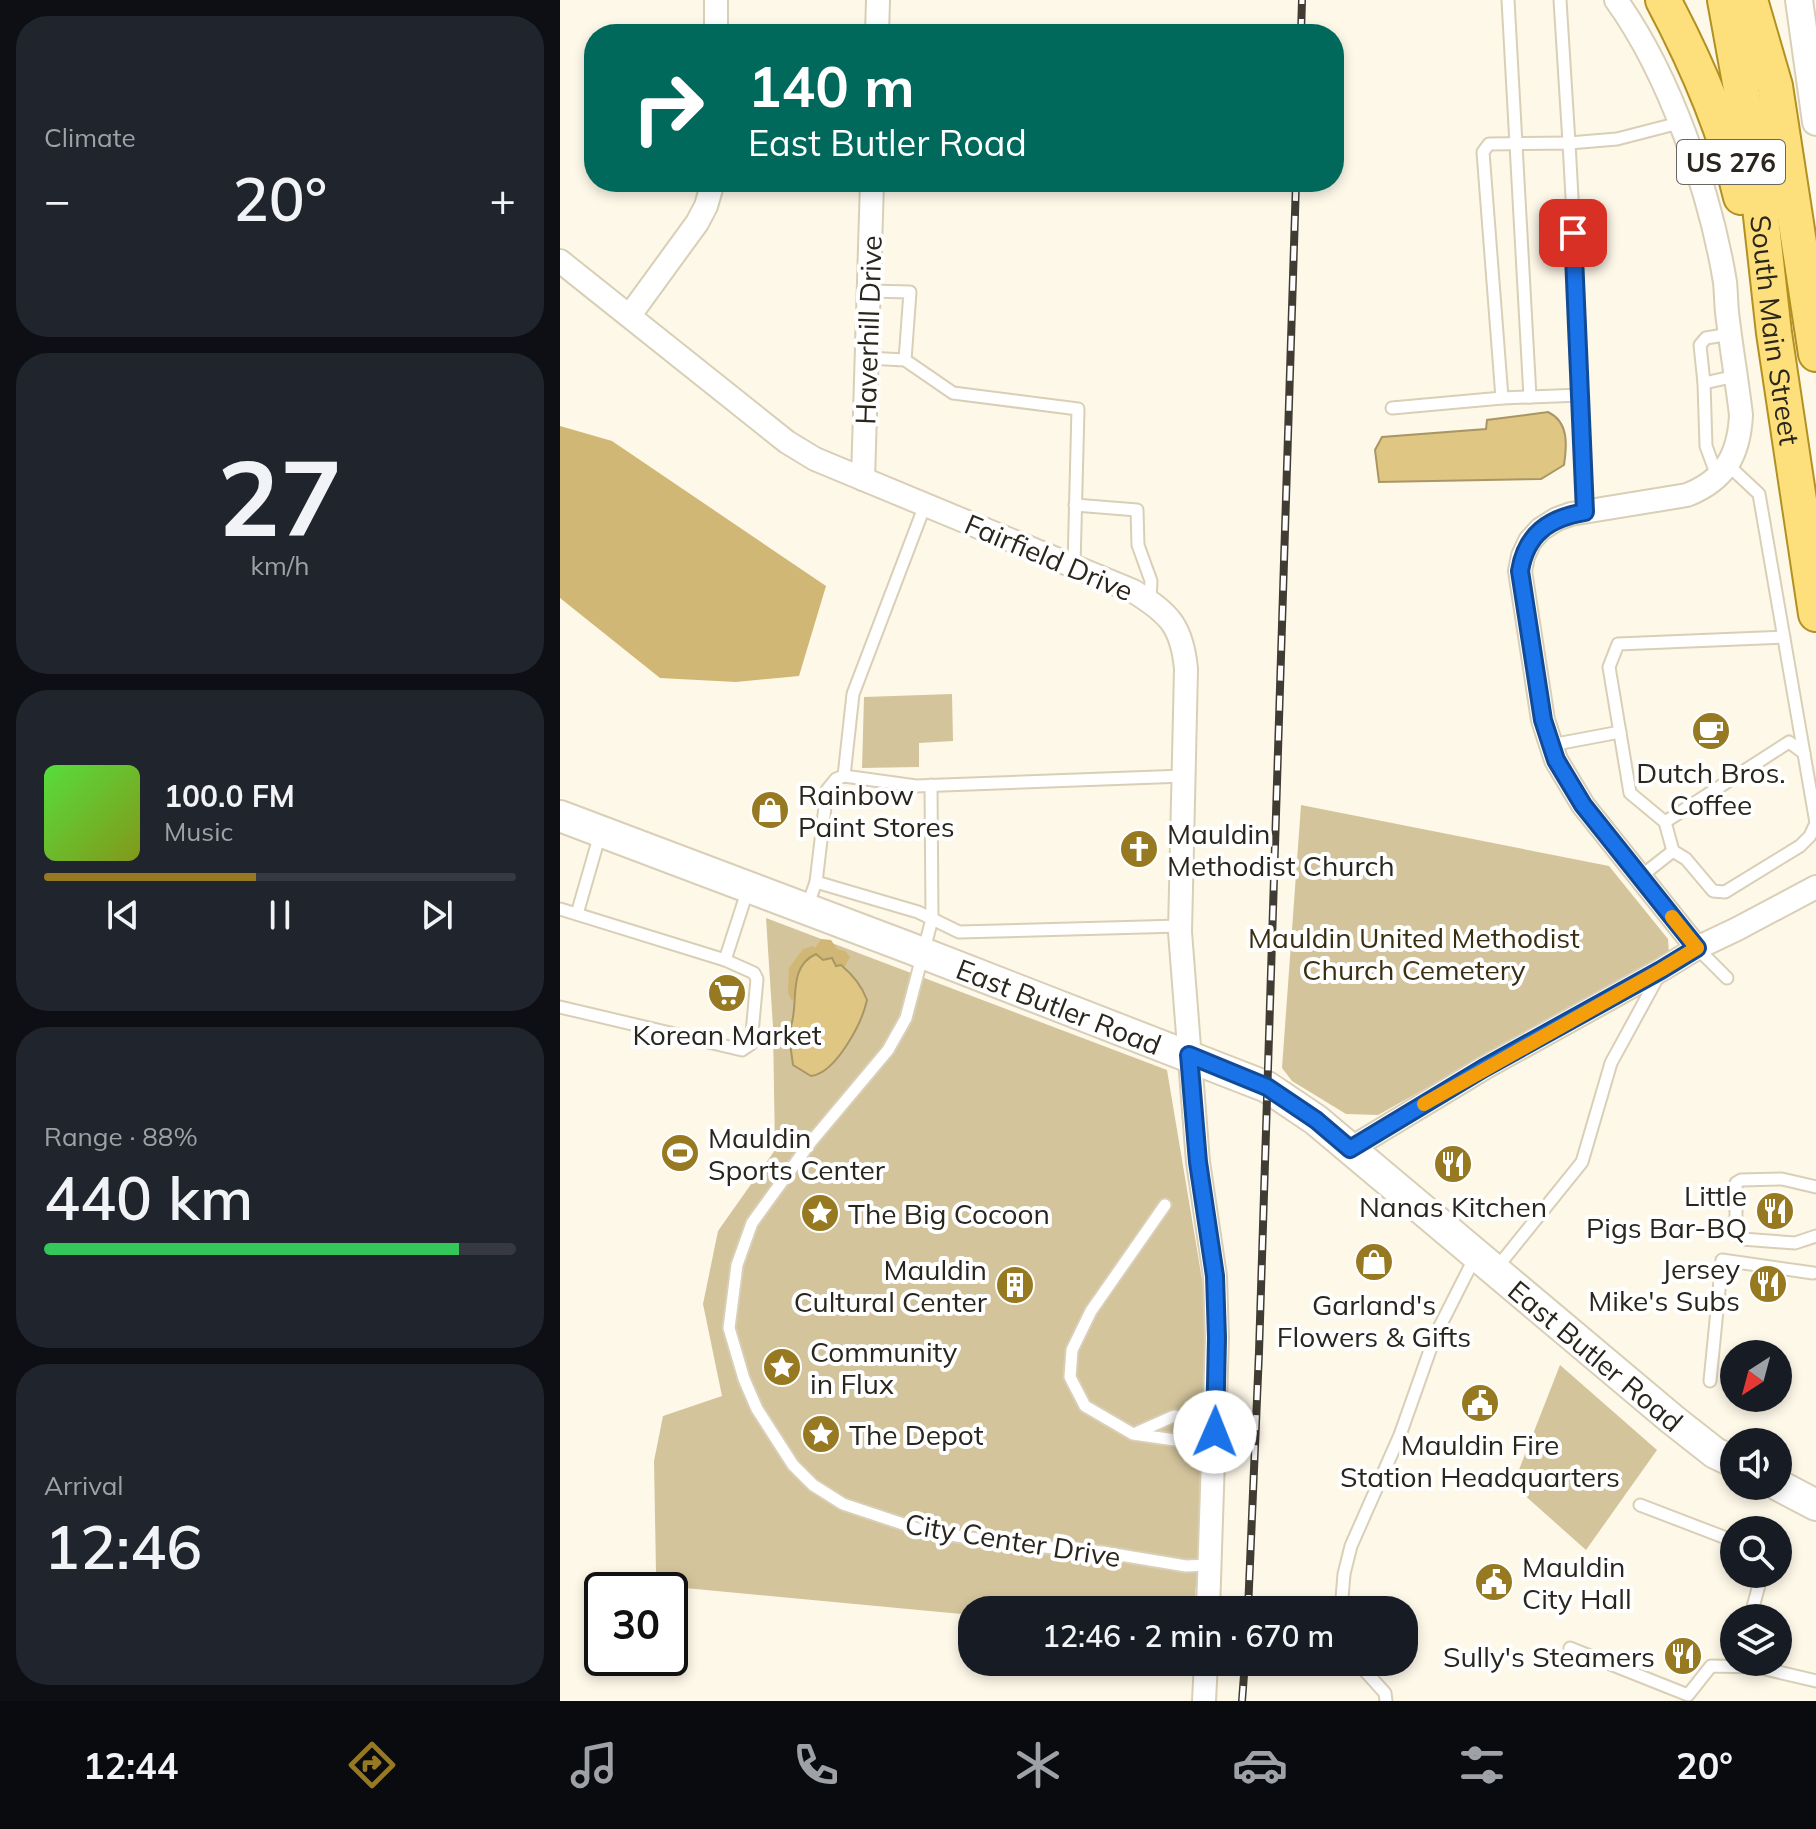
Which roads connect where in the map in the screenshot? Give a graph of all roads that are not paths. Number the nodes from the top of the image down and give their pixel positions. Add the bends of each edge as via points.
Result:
1 (716, 0) edge
2 (878, 0) edge
3 (1508, 0) edge
4 (1560, 0) edge
5 (1616, 0) edge
6 (1663, 0) edge
7 (1725, 0) edge
8 (1750, 0) edge
9 (1767, 0) edge
10 (1799, 0) edge
11 (716, 24) edge
12 (877, 24) edge
13 (1775, 86) junction
14 (1815, 106) edge
15 (1679, 123) junction
16 (1569, 143) junction
17 (1517, 144) junction
18 (710, 192) edge
19 (872, 192) edge
20 (560, 261) edge
21 (869, 291) junction
22 (630, 315) junction
23 (1774, 333) junction
24 (1730, 334) junction
25 (1816, 354) edge
26 (867, 358) junction
27 (905, 360) junction
28 (1736, 376) junction
29 (1704, 383) junction
30 (1581, 395) junction
31 (1530, 397) junction
32 (1502, 398) junction
33 (1392, 408) dead end
34 (1723, 472) junction
35 (863, 479) junction
36 (925, 505) junction
37 (1075, 505) junction
38 (1585, 512) junction
39 (1074, 567) junction
40 (1150, 601) junction
41 (1816, 614) edge
42 (1784, 637) junction
43 (1620, 732) junction
44 (1550, 745) junction
45 (1804, 753) junction
46 (844, 776) junction
47 (1184, 776) junction
48 (931, 785) junction
49 (560, 816) edge
50 (1665, 822) junction
51 (600, 832) junction
52 (1673, 851) junction
53 (1640, 877) junction
54 (1816, 887) edge
55 (748, 889) junction
56 (811, 896) junction
57 (560, 909) edge
58 (577, 914) junction
59 (932, 919) junction
60 (1180, 926) junction
61 (1697, 948) junction
62 (924, 953) junction
63 (725, 960) junction
64 (1661, 970) junction
65 (1727, 978) dead end
66 (560, 1007) edge
67 (1189, 1055) junction
68 (1350, 1149) junction
69 (1816, 1187) edge
70 (1165, 1205) dead end
71 (1816, 1236) edge
72 (1486, 1263) junction
73 (1813, 1273) dead end
74 (1710, 1381) dead end
75 (1216, 1427) junction
76 (1133, 1434) junction
77 (1720, 1455) edge
78 (1792, 1492) edge
79 (1640, 1505) dead end
80 (1816, 1505) edge
81 (1720, 1536) edge
82 (1209, 1565) junction
83 (1208, 1596) edge
84 (1342, 1596) edge
85 (1570, 1648) dead end
86 (1720, 1666) edge
87 (1792, 1674) edge
88 (1205, 1676) edge
89 (1370, 1676) edge
90 (1816, 1681) edge
91 (1204, 1701) edge
92 (1386, 1701) edge

1 - 11 street
2 - 12 street
3 - 17 lane
4 - 16 lane
5 - 15 street via 1652,61
6 - 23 main road, US 276 via 1722,133
7 - 23 main road, South Main Street via 1756,171
8 - 13 main road, South Main Street
9 - 13 main road, US 276
10 - 14 street
13 - 25 main road, South Main Street / US 276
15 - 16 lane via 1617,139
15 - 24 street via 1717,243
16 - 17 lane
16 - 30 lane
17 - 31 lane
17 - 32 lane via 1489,144 1483,152
18 - 22 street via 697,223
19 - 21 street, Haverhill Drive
20 - 22 street, Fairfield Drive
21 - 26 street, Haverhill Drive
21 - 27 lane via 910,292
22 - 35 street, Fairfield Drive via 787,442
23 - 41 main road, South Main Street / US 276
24 - 28 street
24 - 29 lane via 1706,338 1700,345
26 - 27 lane
26 - 35 street, Haverhill Drive
27 - 37 lane via 953,393 1078,409
28 - 29 lane
28 - 34 street via 1741,429
29 - 34 lane via 1706,446
30 - 31 lane
30 - 38 lane
31 - 32 lane
32 - 33 lane
34 - 38 street via 1687,495
34 - 42 lane via 1759,494
35 - 36 street, Fairfield Drive
36 - 39 street, Fairfield Drive
36 - 46 lane via 853,694
37 - 39 lane
37 - 40 lane via 1137,510
38 - 44 street via 1541,529 1530,541 1520,571
39 - 40 street, Fairfield Drive
40 - 47 street, Fairfield Drive via 1171,619 1184,647
42 - 43 lane via 1618,644 1609,667
42 - 45 lane
43 - 44 lane
43 - 50 lane via 1630,793
44 - 53 street via 1583,805
45 - 50 lane via 1789,742
45 - 52 lane via 1816,823 1800,846 1725,892 1713,891
46 - 48 lane
46 - 56 lane via 827,790
47 - 48 lane
47 - 60 street, Fairfield Drive
48 - 59 lane, City Center Drive
49 - 51 main road, East Butler Road
50 - 52 lane
51 - 55 main road, East Butler Road
51 - 58 lane
52 - 53 lane
53 - 61 street
54 - 61 street
55 - 56 main road, East Butler Road
55 - 63 lane
56 - 59 lane via 918,912
56 - 62 main road, East Butler Road
57 - 58 lane
58 - 63 lane
59 - 60 lane via 959,932
59 - 62 lane, City Center Drive
60 - 67 street, Fairfield Drive
61 - 64 street
61 - 65 lane
62 - 67 main road, East Butler Road
62 - 82 lane, City Center Drive via 906,1018 888,1050 752,1223 737,1265 729,1328 757,1409 780,1447 813,1485 875,1516 924,1531 996,1542
63 - 66 lane via 757,979 751,1044 742,1050
64 - 68 street
64 - 72 lane via 1611,1063 1582,1162
67 - 68 main road, East Butler Road via 1267,1087
67 - 75 street, Fairfield Drive via 1215,1276
68 - 72 main road, East Butler Road
69 - 71 lane via 1782,1179 1736,1183 1736,1232 1742,1239 1795,1243
70 - 76 lane via 1091,1311 1072,1350 1070,1377 1085,1406
72 - 77 main road, East Butler Road
72 - 84 lane via 1435,1336 1400,1435 1351,1546
73 - 74 lane via 1722,1260
75 - 76 lane via 1175,1440
75 - 76 lane via 1174,1416
75 - 82 street, Fairfield Drive
78 - 80 main road
79 - 81 lane
82 - 83 street, Fairfield Drive
85 - 86 lane via 1688,1695 1711,1666
87 - 90 lane
88 - 91 street
89 - 92 lane

